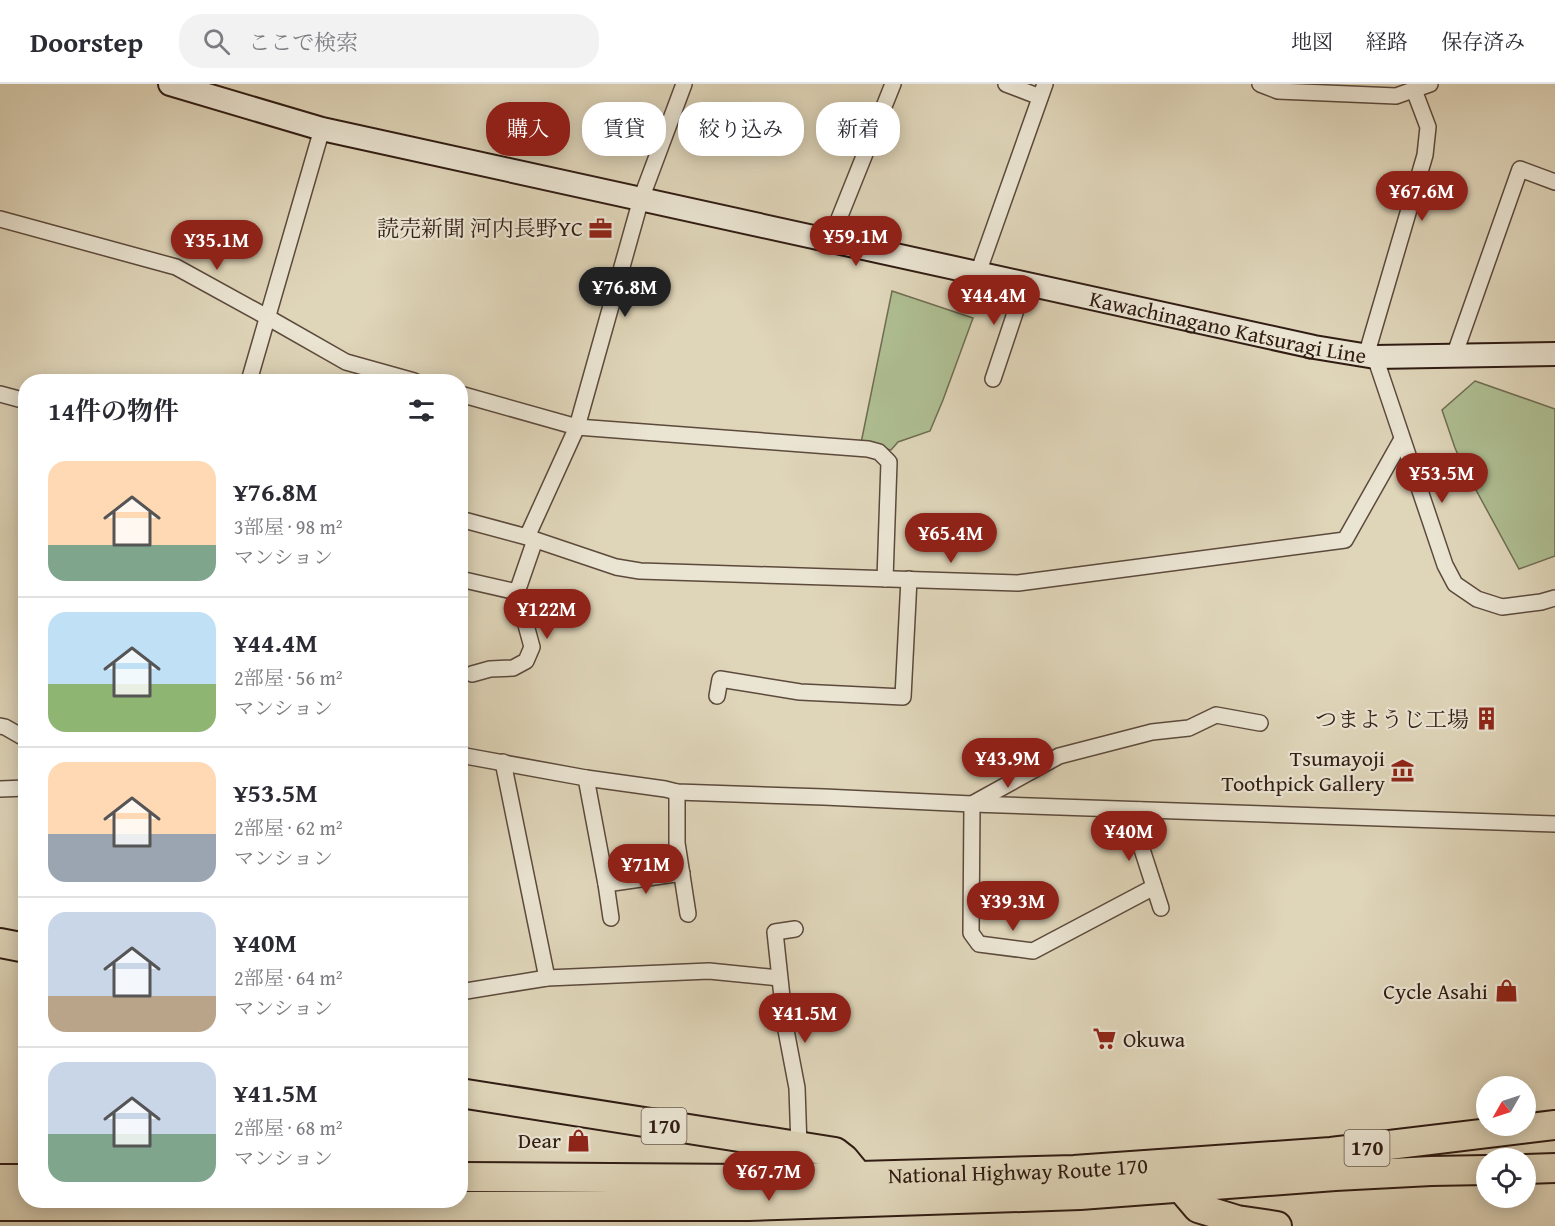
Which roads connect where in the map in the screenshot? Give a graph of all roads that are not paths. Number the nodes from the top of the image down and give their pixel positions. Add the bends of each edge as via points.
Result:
1 (170, 84) edge
2 (684, 84) edge
3 (893, 84) edge
4 (1006, 84) edge
5 (1260, 84) edge
6 (1430, 84) edge
7 (1285, 88) edge
8 (1042, 90) edge
9 (1414, 90) junction
10 (322, 129) junction
11 (1555, 182) edge
12 (641, 199) junction
13 (0, 219) edge
14 (830, 241) junction
15 (978, 273) junction
16 (1025, 284) junction
17 (267, 317) junction
18 (1555, 354) edge
19 (1370, 356) junction
20 (1454, 356) junction
21 (251, 374) edge
22 (389, 374) edge
23 (993, 379) dead end
24 (0, 394) edge
25 (468, 396) edge
26 (18, 398) edge
27 (577, 427) junction
28 (1402, 439) junction
29 (468, 521) edge
30 (531, 538) junction
31 (885, 579) junction
32 (909, 579) junction
33 (468, 581) edge
34 (517, 592) junction
35 (1555, 598) edge
36 (472, 674) dead end
37 (717, 696) dead end
38 (1260, 723) dead end
39 (0, 726) edge
40 (18, 734) edge
41 (468, 756) edge
42 (503, 762) junction
43 (586, 778) junction
44 (18, 788) edge
45 (0, 789) edge
46 (677, 792) junction
47 (972, 804) junction
48 (1140, 810) junction
49 (1555, 824) edge
50 (682, 873) junction
51 (606, 884) junction
52 (1154, 887) junction
53 (1161, 908) dead end
54 (688, 914) dead end
55 (611, 918) dead end
56 (795, 929) dead end
57 (0, 943) edge
58 (18, 946) edge
59 (547, 978) junction
60 (779, 978) junction
61 (468, 991) edge
62 (468, 1094) edge
63 (1555, 1125) edge
64 (799, 1147) junction
65 (1555, 1168) edge
66 (1536, 1169) edge
67 (1476, 1170) edge
68 (1180, 1175) junction
69 (858, 1176) junction
70 (468, 1178) edge
71 (0, 1179) edge
72 (18, 1179) edge
73 (468, 1203) edge
74 (749, 1204) edge
75 (0, 1206) edge
76 (18, 1207) edge
77 (52, 1208) edge
78 (246, 1208) edge
79 (130, 1211) edge
80 (1277, 1226) edge

1 - 10 main road, Kawachinagano Katsuragi Line
2 - 12 street
3 - 14 street
4 - 8 street
5 - 7 street via 1278,91
6 - 9 street
7 - 9 street via 1396,96
8 - 15 street
9 - 19 street via 1428,127 1425,155
10 - 12 main road, Kawachinagano Katsuragi Line
10 - 17 street
11 - 20 street via 1520,169
12 - 14 main road, Kawachinagano Katsuragi Line
12 - 27 street
13 - 17 street via 176,267
14 - 15 main road, Kawachinagano Katsuragi Line
15 - 16 main road, Kawachinagano Katsuragi Line
16 - 19 main road, Kawachinagano Katsuragi Line
16 - 23 street
17 - 21 street
17 - 22 street via 346,362
18 - 20 main road, Kawachinagano Katsuragi Line
19 - 20 main road, Kawachinagano Katsuragi Line
19 - 28 street
24 - 26 street
25 - 27 street
27 - 30 street
27 - 31 street via 879,452 889,462
28 - 32 street via 1345,540 1018,583
28 - 35 street via 1455,584 1477,599 1502,607
29 - 30 street
30 - 31 street via 639,571
30 - 34 street
31 - 32 street
32 - 37 street via 903,697 800,692 720,679
33 - 34 street
34 - 36 street via 532,647 526,661 513,668
38 - 47 street via 1216,715 1189,728 1152,732 1059,756
39 - 40 street
41 - 42 street
42 - 43 street
42 - 59 street
43 - 46 street
43 - 51 street
44 - 45 street
46 - 47 street
46 - 50 street via 677,843
47 - 48 street
47 - 52 street via 970,933 979,944 1033,951
48 - 49 street
48 - 52 street via 1139,840
50 - 51 street
50 - 54 street
51 - 55 street
52 - 53 street
56 - 60 street via 775,932
57 - 58 highway
59 - 60 street via 709,971
59 - 61 street
60 - 64 street via 797,1088
62 - 64 highway, National Highway Route 170 / 170
63 - 68 highway, National Highway Route 170 / 170
64 - 69 highway, National Highway Route 170 / 170 via 835,1152
65 - 66 highway
67 - 68 highway, National Highway Route 170 / 170
68 - 69 highway, National Highway Route 170 / 170 via 1074,1170
68 - 74 highway, National Highway Route 170 / 170 via 1080,1195
68 - 80 highway, National Highway Route 170 via 1198,1208 1237,1220
69 - 74 highway, National Highway Route 170 / 170
70 - 74 highway, National Highway Route 170 / 170
71 - 72 highway
73 - 74 highway, National Highway Route 170 / 170
75 - 76 highway, National Highway Route 170 / 170
77 - 79 highway, National Highway Route 170 / 170
78 - 79 highway, National Highway Route 170 / 170

